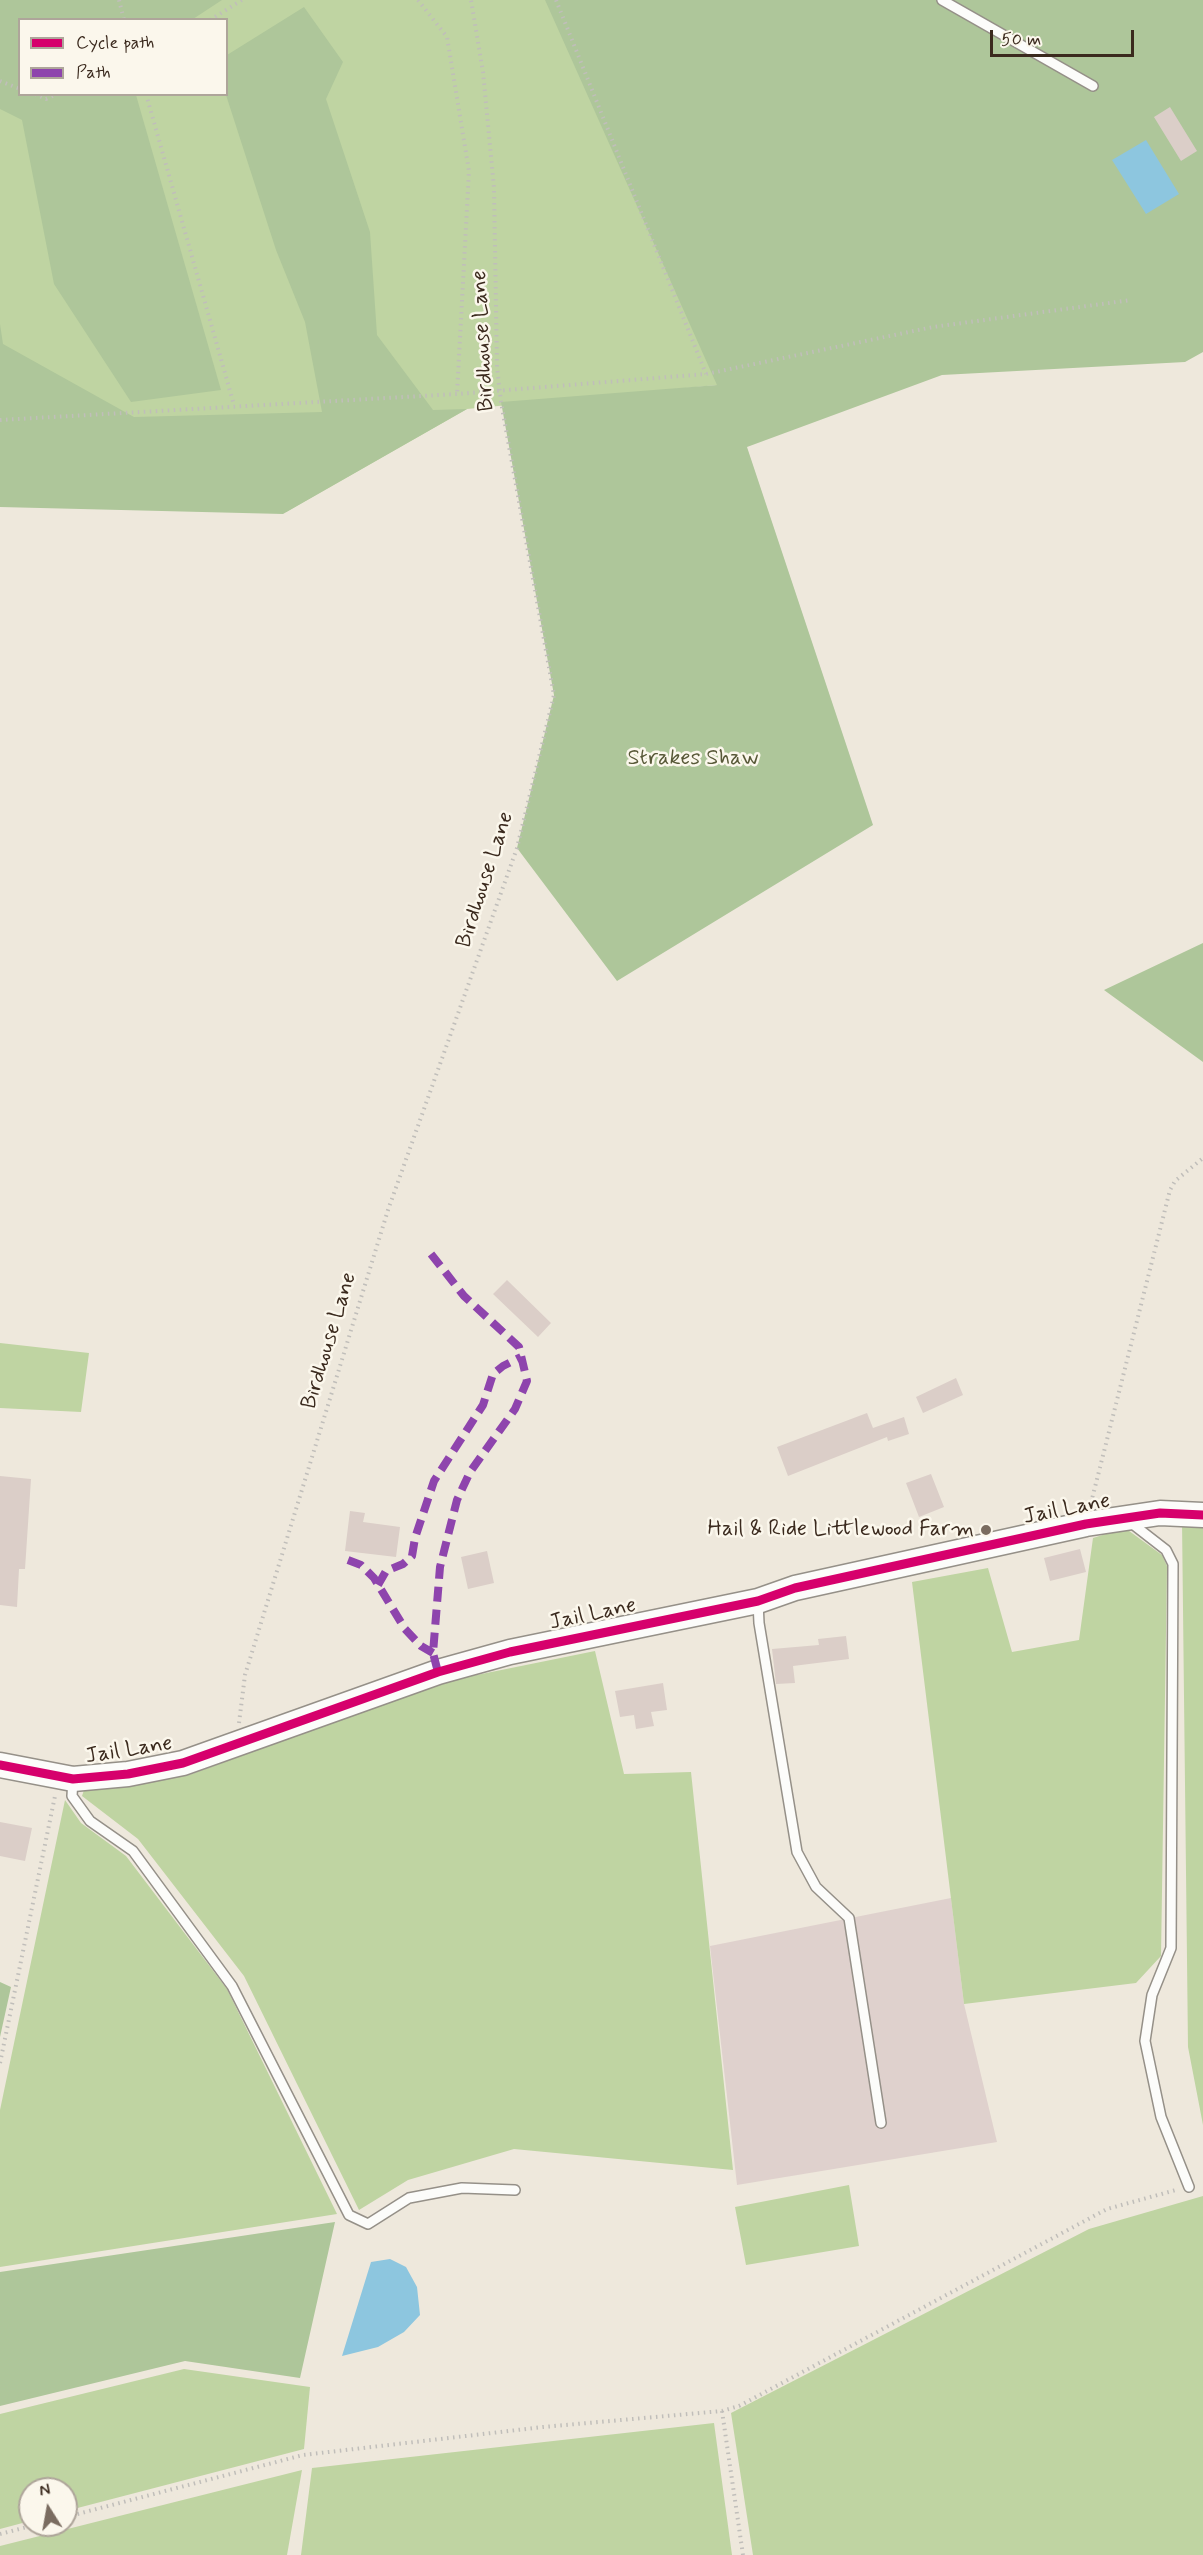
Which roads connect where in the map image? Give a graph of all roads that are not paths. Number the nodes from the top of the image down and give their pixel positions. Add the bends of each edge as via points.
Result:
1 (942, 0) edge
2 (1093, 86) dead end
3 (1203, 1515) edge
4 (1126, 1518) junction
5 (758, 1601) junction
6 (0, 1765) edge
7 (66, 1778) junction
8 (880, 2123) dead end
9 (1189, 2187) road end
10 (515, 2190) dead end

1 - 2 lane
3 - 4 street, Jail Lane
4 - 5 street, Jail Lane via 795,1588
4 - 9 lane via 1166,1550 1173,1564 1171,1948 1152,1995 1145,2041 1161,2116
5 - 7 street, Jail Lane via 510,1652 438,1672 183,1763 128,1774
5 - 8 lane via 797,1852 816,1887 849,1918
6 - 7 street, Jail Lane
7 - 10 lane via 72,1796 90,1821 133,1851 232,1986 349,2215 368,2224 409,2198 462,2188

